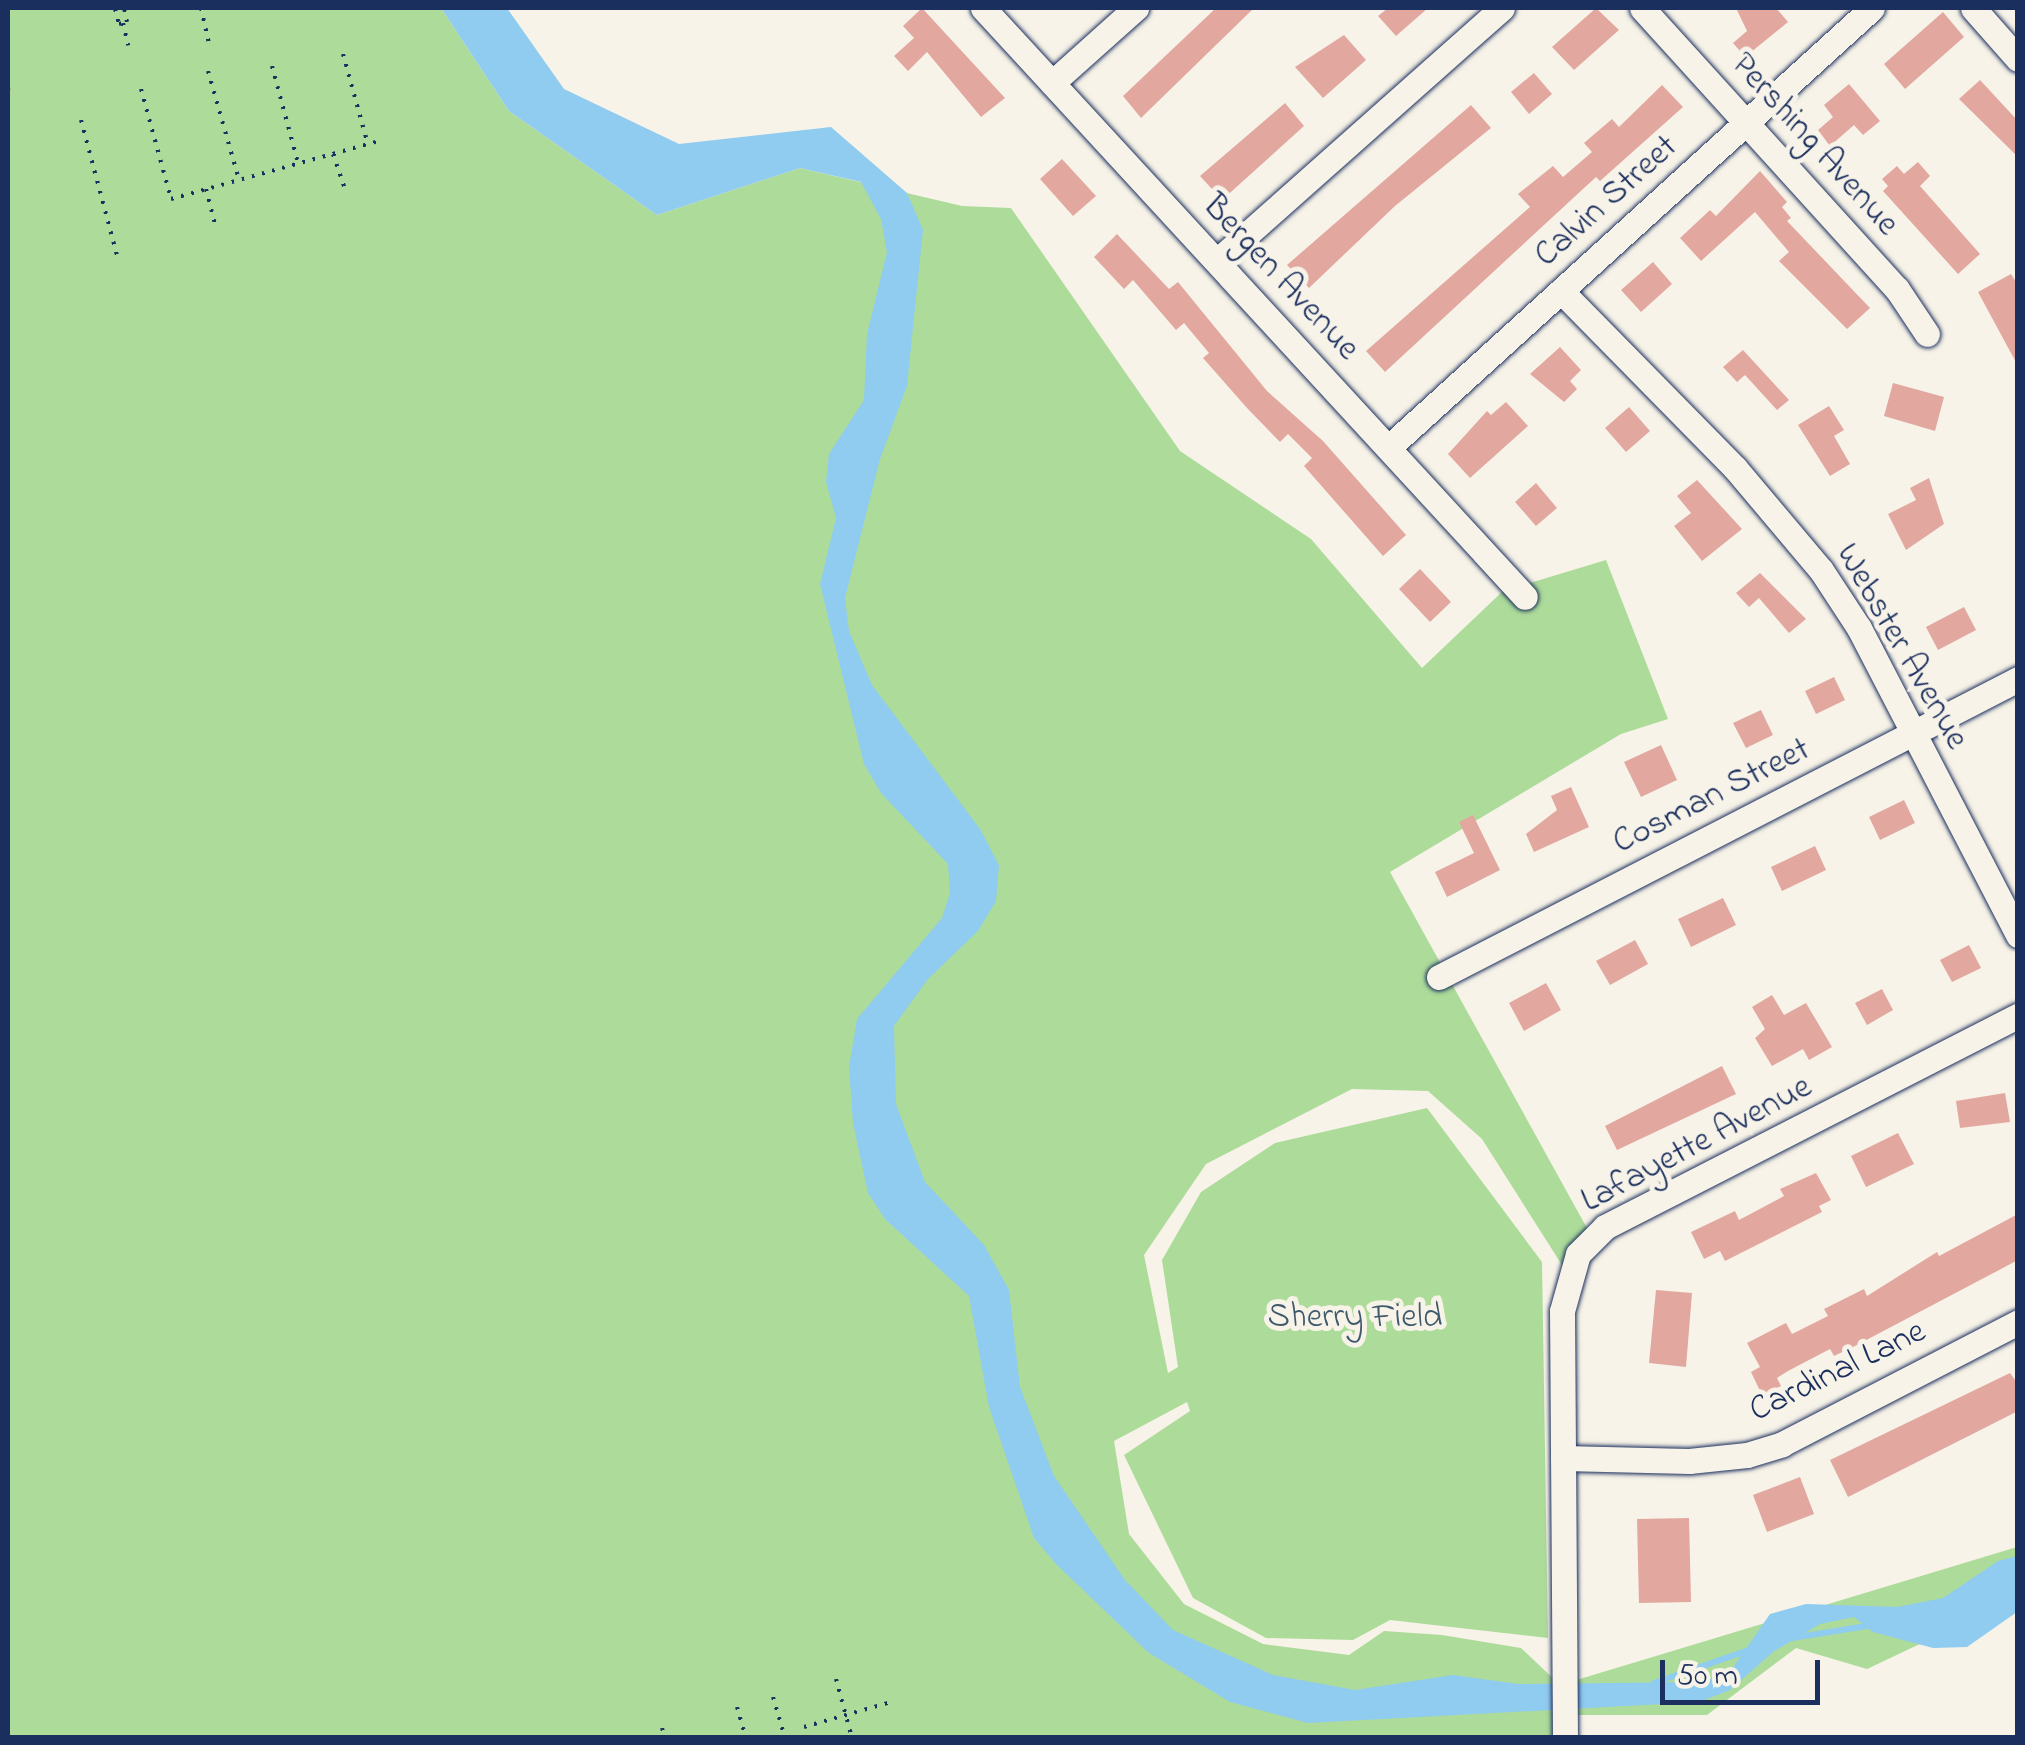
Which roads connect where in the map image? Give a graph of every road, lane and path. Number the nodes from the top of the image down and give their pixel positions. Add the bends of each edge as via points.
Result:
1 (118, 8) edge
2 (201, 8) edge
3 (983, 8) edge
4 (1136, 8) edge
5 (1502, 8) edge
6 (1642, 8) edge
7 (1872, 8) edge
8 (1973, 8) edge
9 (128, 45) dead end
10 (210, 48) dead end
11 (343, 54) dead end
12 (2018, 59) edge
13 (272, 66) dead end
14 (208, 70) dead end
15 (1052, 83) junction
16 (141, 90) dead end
17 (81, 120) dead end
18 (1746, 122) junction
19 (384, 140) dead end
20 (368, 144) junction
21 (333, 154) junction
22 (298, 164) junction
23 (239, 180) junction
24 (206, 189) junction
25 (346, 192) dead end
26 (216, 228) dead end
27 (117, 255) dead end
28 (1216, 262) junction
29 (1561, 291) junction
30 (1927, 334) dead end
31 (1388, 448) junction
32 (1525, 597) dead end
33 (2018, 679) edge
34 (1914, 733) junction
35 (2018, 935) edge
36 (1439, 977) dead end
37 (2018, 1016) edge
38 (2018, 1322) edge
39 (1563, 1458) junction
40 (836, 1679) dead end
41 (773, 1697) dead end
42 (891, 1702) dead end
43 (737, 1707) dead end
44 (846, 1716) junction
45 (804, 1727) dead end
46 (662, 1728) dead end
47 (1565, 1736) edge
48 (665, 1738) edge
49 (746, 1738) edge
50 (785, 1738) edge
51 (852, 1738) edge

1 - 9 path
2 - 10 path
3 - 15 street, Bergen Avenue
4 - 15 street
5 - 28 street
6 - 18 street, Pershing Avenue
7 - 18 street, Calvin Street
8 - 12 street
11 - 20 path
13 - 22 path
14 - 23 path
15 - 28 street, Bergen Avenue
16 - 24 path via 171,199
17 - 27 path
18 - 29 street, Calvin Street
18 - 30 street, Pershing Avenue via 1897,289
19 - 20 path
20 - 21 path
21 - 22 path
21 - 25 path
22 - 23 path
23 - 24 path
24 - 26 path
28 - 31 street, Bergen Avenue
29 - 31 street, Calvin Street
29 - 34 street, Webster Avenue via 1779,516 1858,628
31 - 32 street, Bergen Avenue
33 - 34 street, Cosman Street
34 - 35 street, Webster Avenue
34 - 36 street, Cosman Street
37 - 39 street, Lafayette Avenue via 1606,1227 1586,1244 1562,1299
38 - 39 street, Cardinal Lane via 1782,1444 1747,1455 1689,1461
39 - 47 street, Lafayette Avenue
40 - 44 path
41 - 50 path
42 - 44 path
43 - 49 path
44 - 45 path
44 - 51 path
46 - 48 path

